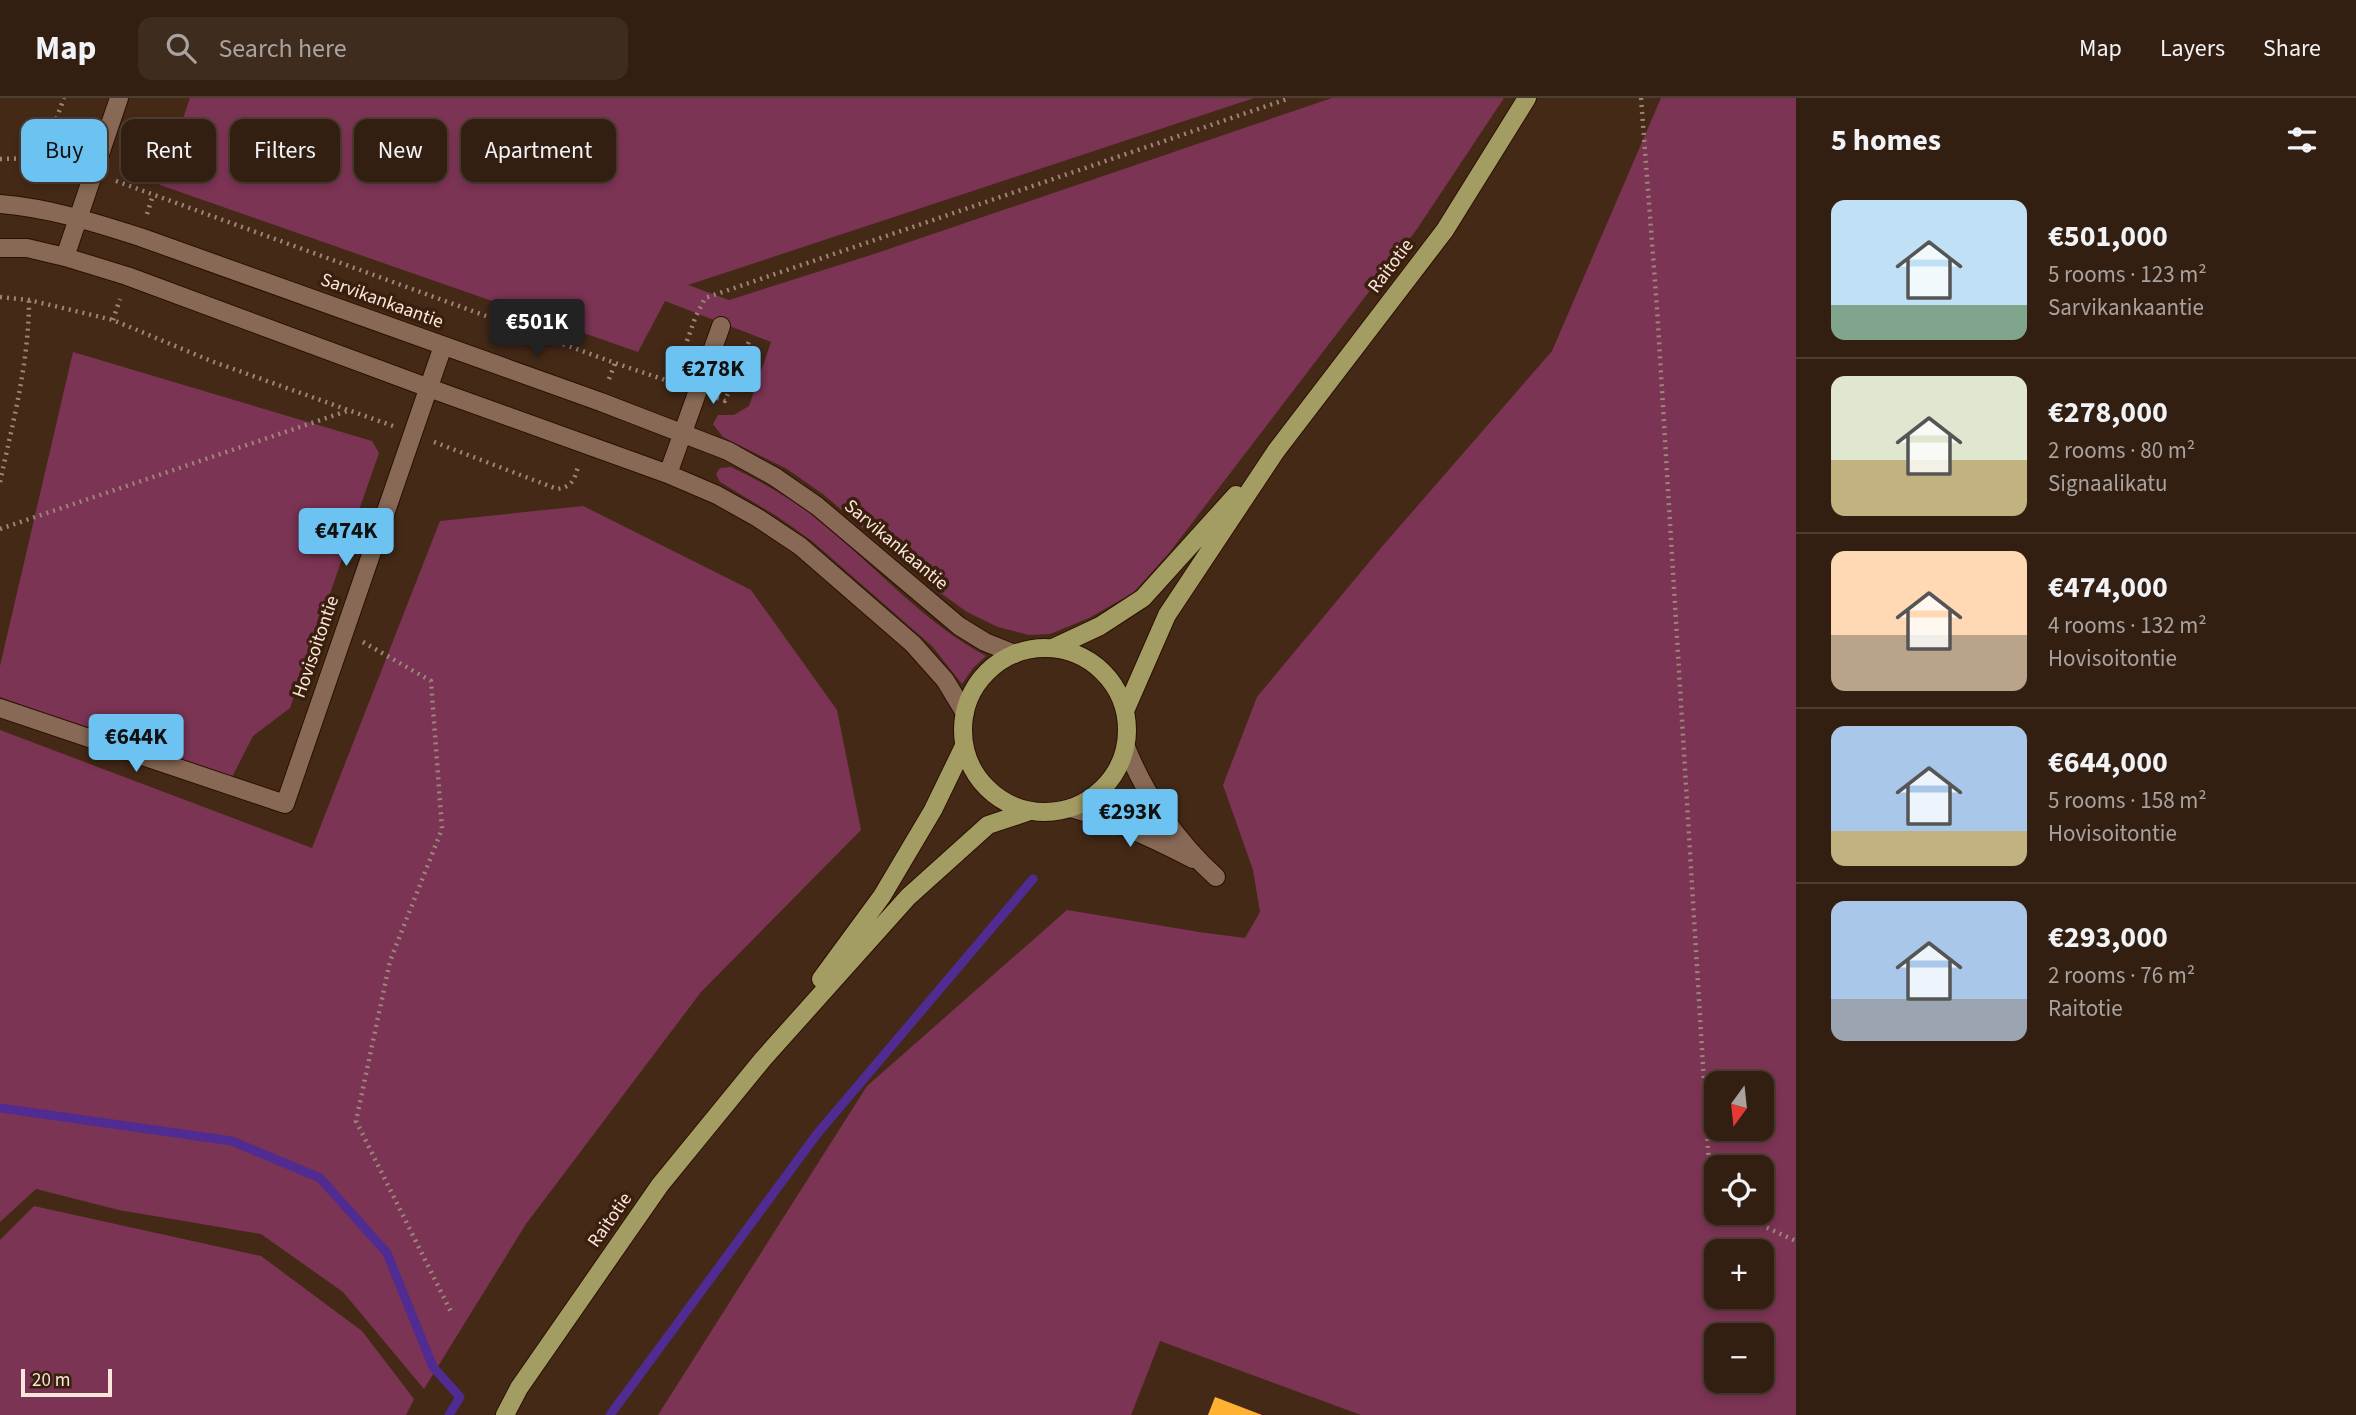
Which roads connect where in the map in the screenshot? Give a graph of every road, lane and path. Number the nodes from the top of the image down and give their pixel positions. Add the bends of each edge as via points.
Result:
1 (64, 98) edge
2 (119, 98) edge
3 (1290, 98) edge
4 (1527, 98) edge
5 (1641, 98) edge
6 (56, 119) edge
7 (107, 132) edge
8 (0, 159) edge
9 (21, 159) edge
10 (107, 177) edge
11 (90, 182) edge
12 (0, 204) edge
13 (78, 217) junction
14 (0, 248) edge
15 (65, 257) junction
16 (0, 297) edge
17 (29, 300) junction
18 (721, 326) dead end
19 (686, 344) dead end
20 (443, 346) junction
21 (615, 363) junction
22 (678, 370) dead end
23 (429, 388) junction
24 (601, 402) junction
25 (348, 411) junction
26 (412, 433) junction
27 (683, 433) junction
28 (586, 444) junction
29 (1276, 451) junction
30 (668, 474) junction
31 (0, 482) edge
32 (0, 529) edge
33 (344, 631) junction
34 (1054, 648) junction
35 (1015, 654) junction
36 (0, 708) edge
37 (1125, 710) junction
38 (965, 713) junction
39 (964, 746) junction
40 (1126, 747) junction
41 (1070, 808) junction
42 (1030, 811) junction
43 (1200, 862) junction
44 (1216, 877) dead end
45 (763, 1059) junction
46 (1708, 1155) edge
47 (1761, 1225) edge
48 (1796, 1241) edge
49 (451, 1312) dead end
50 (505, 1415) edge

1 - 6 path
2 - 7 street
3 - 19 path via 705,298
4 - 29 main road, Raitotie via 1445,230
5 - 46 path
8 - 9 path
10 - 21 path
11 - 13 street
12 - 13 street, Sarvikankaantie
13 - 15 street
13 - 20 street, Sarvikankaantie
14 - 15 street via 27,248
15 - 23 street
16 - 17 path
17 - 25 path via 113,320
17 - 31 path via 20,387
18 - 27 street
20 - 23 street, Hovisoitontie
20 - 24 street, Sarvikankaantie
21 - 22 path via 674,383
21 - 24 path
23 - 26 street, Hovisoitontie
23 - 28 street
24 - 27 street, Sarvikankaantie
25 - 26 path
25 - 32 path
26 - 28 path via 557,489 573,482
26 - 33 street, Hovisoitontie
27 - 30 street
27 - 35 street, Sarvikankaantie via 775,477 817,506 960,626
28 - 30 street
29 - 34 main road, Raitotie via 1143,598
29 - 37 main road, Raitotie via 1167,615
30 - 38 street via 717,495 800,546 931,662
33 - 36 street, Hovisoitontie via 285,804
33 - 49 path via 431,681 442,829 390,961 356,1121
34 - 35 main road
34 - 37 main road via 1090,661 1118,691
35 - 38 main road via 983,677
37 - 40 main road
38 - 39 main road
39 - 42 main road via 979,779 993,794
39 - 45 main road, Raitotie via 882,896
40 - 41 main road via 1105,786
40 - 43 street via 1136,773
41 - 42 main road
41 - 43 street via 1152,837
42 - 45 main road, Raitotie via 988,825 908,897
43 - 44 street
45 - 50 main road, Raitotie via 660,1185
47 - 48 path

